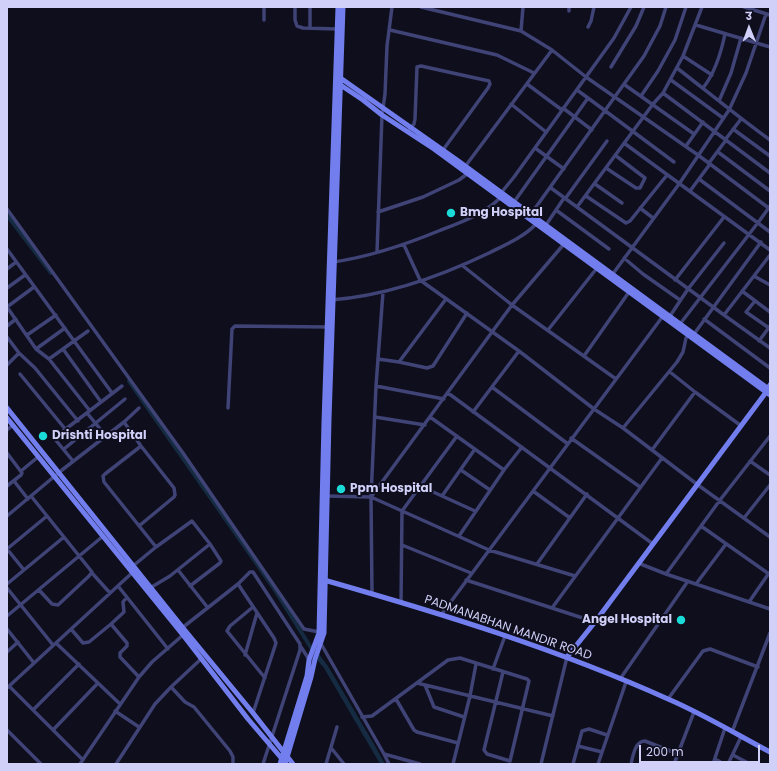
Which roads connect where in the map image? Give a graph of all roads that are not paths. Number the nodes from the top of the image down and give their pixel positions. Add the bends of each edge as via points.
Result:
1 (264, 7) edge
2 (295, 7) edge
3 (310, 7) edge
4 (338, 7) edge
5 (343, 7) edge
6 (392, 7) edge
7 (420, 7) edge
8 (522, 7) edge
9 (594, 7) edge
10 (631, 7) edge
11 (644, 7) edge
12 (666, 7) edge
13 (686, 7) edge
14 (702, 7) edge
15 (744, 7) edge
16 (768, 15) edge
17 (264, 20) dead end
18 (696, 25) junction
19 (588, 27) dead end
20 (310, 28) junction
21 (337, 29) junction
22 (390, 30) junction
23 (521, 31) junction
24 (725, 34) junction
25 (741, 38) junction
26 (757, 43) junction
27 (770, 47) edge
28 (552, 50) junction
29 (683, 56) junction
30 (611, 67) dead end
31 (677, 68) junction
32 (534, 73) junction
33 (335, 74) junction
34 (712, 76) junction
35 (586, 77) junction
36 (341, 78) junction
37 (671, 80) junction
38 (335, 81) junction
39 (526, 84) junction
40 (341, 85) junction
41 (625, 85) junction
42 (703, 88) junction
43 (577, 90) junction
44 (663, 93) junction
45 (641, 96) junction
46 (588, 98) junction
47 (616, 98) junction
48 (719, 101) junction
49 (511, 104) junction
50 (653, 104) junction
51 (383, 107) junction
52 (563, 109) junction
53 (729, 110) junction
54 (606, 111) junction
55 (382, 115) junction
56 (574, 117) junction
57 (644, 117) junction
58 (723, 118) junction
59 (741, 119) junction
60 (703, 122) junction
61 (409, 129) junction
62 (733, 129) junction
63 (592, 130) junction
64 (634, 131) junction
65 (714, 131) junction
66 (546, 132) junction
67 (694, 134) junction
68 (726, 140) junction
69 (770, 140) edge
70 (607, 141) dead end
71 (624, 143) junction
72 (686, 146) junction
73 (535, 148) junction
74 (443, 150) junction
75 (718, 152) junction
76 (615, 155) junction
77 (698, 155) junction
78 (546, 156) junction
79 (770, 156) edge
80 (674, 162) dead end
81 (710, 164) junction
82 (564, 168) junction
83 (606, 168) junction
84 (465, 170) junction
85 (770, 173) edge
86 (667, 175) junction
87 (699, 179) junction
88 (595, 184) junction
89 (679, 184) junction
90 (551, 188) junction
91 (690, 191) junction
92 (770, 191) edge
93 (500, 195) junction
94 (586, 196) junction
95 (565, 198) junction
96 (514, 202) junction
97 (622, 203) dead end
98 (578, 207) junction
99 (640, 208) junction
100 (770, 208) edge
101 (7, 209) edge
102 (556, 210) junction
103 (378, 212) junction
104 (724, 217) junction
105 (653, 218) junction
106 (533, 219) junction
107 (758, 223) junction
108 (546, 224) junction
109 (770, 232) edge
110 (749, 234) junction
111 (760, 242) junction
112 (564, 244) junction
113 (724, 244) dead end
114 (404, 245) junction
115 (632, 247) junction
116 (7, 249) edge
117 (609, 249) dead end
118 (770, 250) edge
119 (377, 252) junction
120 (770, 256) edge
121 (624, 258) junction
122 (16, 262) junction
123 (331, 262) junction
124 (463, 266) junction
125 (597, 268) junction
126 (7, 269) edge
127 (25, 275) junction
128 (611, 276) junction
129 (754, 276) junction
130 (420, 280) junction
131 (675, 280) junction
132 (770, 285) edge
133 (34, 287) junction
134 (7, 288) edge
135 (688, 289) junction
136 (742, 291) junction
137 (383, 292) junction
138 (629, 292) junction
139 (700, 298) junction
140 (446, 299) junction
141 (330, 300) junction
142 (680, 300) junction
143 (755, 301) junction
144 (512, 305) junction
145 (7, 307) edge
146 (713, 307) junction
147 (770, 312) edge
148 (467, 314) junction
149 (56, 315) junction
150 (666, 315) junction
151 (724, 315) junction
152 (16, 319) junction
153 (704, 319) junction
154 (680, 324) junction
155 (7, 326) edge
156 (329, 327) junction
157 (769, 327) edge
158 (65, 328) junction
159 (548, 330) junction
160 (88, 331) dead end
161 (492, 332) junction
162 (691, 333) junction
163 (27, 335) junction
164 (7, 337) edge
165 (74, 341) junction
166 (759, 342) junction
167 (770, 348) edge
168 (36, 349) junction
169 (63, 349) junction
170 (519, 351) junction
171 (19, 353) junction
172 (584, 356) junction
173 (49, 359) junction
174 (378, 359) junction
175 (399, 362) junction
176 (7, 365) edge
177 (770, 368) edge
178 (670, 372) junction
179 (20, 374) dead end
180 (616, 379) junction
181 (122, 386) dead end
182 (376, 386) junction
183 (492, 387) junction
184 (769, 390) edge
185 (695, 392) junction
186 (112, 393) junction
187 (448, 393) junction
188 (444, 399) junction
189 (125, 400) dead end
190 (101, 402) junction
191 (7, 408) edge
192 (139, 408) dead end
193 (228, 408) dead end
194 (594, 409) junction
195 (88, 412) junction
196 (473, 412) junction
197 (375, 417) junction
198 (430, 417) junction
199 (7, 418) edge
200 (78, 421) junction
201 (124, 422) junction
202 (95, 424) junction
203 (13, 425) junction
204 (424, 425) junction
205 (740, 425) junction
206 (623, 428) junction
207 (7, 430) edge
208 (66, 430) junction
209 (106, 436) junction
210 (457, 436) junction
211 (770, 437) edge
212 (571, 438) junction
213 (568, 444) junction
214 (141, 446) junction
215 (522, 447) junction
216 (64, 449) junction
217 (475, 449) junction
218 (652, 450) junction
219 (7, 453) edge
220 (38, 457) junction
221 (662, 458) junction
222 (73, 461) junction
223 (750, 461) junction
224 (550, 467) junction
225 (460, 470) junction
226 (504, 470) junction
227 (21, 471) junction
228 (59, 473) junction
229 (770, 475) edge
230 (54, 477) junction
231 (14, 481) junction
232 (8, 485) edge
233 (698, 485) junction
234 (770, 485) edge
235 (420, 486) junction
236 (640, 488) junction
237 (490, 490) junction
238 (533, 491) junction
239 (587, 494) junction
240 (325, 496) junction
241 (442, 496) junction
242 (30, 497) junction
243 (371, 497) junction
244 (720, 500) junction
245 (402, 511) junction
246 (475, 511) junction
247 (7, 516) edge
248 (47, 516) junction
249 (618, 517) junction
250 (570, 518) junction
251 (744, 518) junction
252 (139, 526) junction
253 (701, 526) junction
254 (459, 536) junction
255 (64, 537) junction
256 (102, 537) junction
257 (770, 537) edge
258 (210, 544) junction
259 (653, 544) junction
260 (726, 544) junction
261 (402, 545) junction
262 (156, 547) junction
263 (489, 550) junction
264 (80, 557) junction
265 (638, 563) junction
266 (537, 564) junction
267 (24, 570) junction
268 (134, 570) junction
269 (178, 570) junction
270 (92, 573) junction
271 (471, 573) junction
272 (769, 573) edge
273 (666, 574) junction
274 (575, 576) junction
275 (323, 580) junction
276 (466, 580) junction
277 (688, 581) junction
278 (7, 584) edge
279 (238, 584) junction
280 (696, 584) junction
281 (118, 586) junction
282 (190, 586) junction
283 (7, 588) edge
284 (150, 588) junction
285 (40, 590) junction
286 (110, 593) junction
287 (372, 594) junction
288 (127, 597) junction
289 (749, 602) junction
290 (401, 603) junction
291 (21, 606) junction
292 (253, 607) junction
293 (208, 608) junction
294 (552, 608) junction
295 (770, 609) edge
296 (257, 613) junction
297 (441, 615) junction
298 (7, 616) edge
299 (595, 622) junction
300 (111, 624) junction
301 (7, 629) edge
302 (71, 629) junction
303 (181, 631) junction
304 (319, 632) junction
305 (770, 633) edge
306 (504, 636) junction
307 (318, 641) junction
308 (18, 642) junction
309 (55, 644) junction
310 (301, 646) junction
311 (168, 649) junction
312 (7, 652) edge
313 (245, 655) junction
314 (567, 657) junction
315 (201, 659) junction
316 (312, 660) junction
317 (34, 663) junction
318 (79, 664) junction
319 (476, 664) junction
320 (758, 667) junction
321 (493, 669) junction
322 (503, 672) junction
323 (139, 677) junction
324 (265, 678) junction
325 (623, 680) junction
326 (98, 683) junction
327 (417, 683) junction
328 (425, 685) junction
329 (8, 687) edge
330 (171, 687) junction
331 (470, 696) junction
332 (396, 698) junction
333 (668, 699) junction
334 (496, 702) junction
335 (120, 704) junction
336 (33, 710) junction
337 (523, 710) junction
338 (115, 711) junction
339 (694, 712) junction
340 (253, 713) junction
341 (553, 716) junction
342 (362, 717) junction
343 (464, 718) junction
344 (139, 727) junction
345 (338, 727) dead end
346 (725, 728) junction
347 (7, 730) edge
348 (53, 730) junction
349 (732, 732) junction
350 (607, 735) junction
351 (741, 737) junction
352 (272, 738) junction
353 (458, 743) junction
354 (270, 745) junction
355 (578, 746) junction
356 (332, 749) junction
357 (602, 752) junction
358 (770, 752) edge
359 (384, 754) junction
360 (678, 754) junction
361 (284, 755) junction
362 (733, 755) junction
363 (401, 758) junction
364 (714, 759) junction
365 (83, 760) junction
366 (42, 764) edge
367 (80, 764) edge
368 (116, 764) edge
369 (233, 764) edge
370 (263, 764) edge
371 (284, 764) edge
372 (293, 764) edge
373 (326, 764) edge
374 (344, 764) edge
375 (389, 764) edge
376 (404, 764) edge
377 (420, 764) edge
378 (453, 764) edge
379 (541, 764) edge
380 (573, 764) edge
381 (598, 764) edge
382 (630, 764) edge
383 (674, 764) edge
384 (713, 764) edge
385 (724, 764) edge
386 (728, 764) edge
387 (750, 764) edge

1 - 17 street
2 - 20 street via 296,24
3 - 20 street
4 - 21 street
5 - 36 street
6 - 22 street
7 - 23 street
8 - 23 street
9 - 19 street
10 - 35 street via 614,38
11 - 30 street via 636,26
12 - 41 street via 650,47
13 - 45 street via 675,40
14 - 18 street
15 - 16 street
16 - 26 street
18 - 24 street
18 - 29 street
20 - 21 street
21 - 33 street
22 - 32 street via 497,55
22 - 51 street
23 - 28 street
24 - 25 street
24 - 34 street
25 - 26 street
25 - 48 street via 731,73
26 - 27 street
26 - 53 street
28 - 32 street
28 - 35 street
29 - 31 street
29 - 34 street
31 - 37 street
31 - 42 street
32 - 39 street
33 - 36 street
33 - 38 street
34 - 42 street
35 - 43 street
35 - 47 street
36 - 40 street
36 - 51 street
37 - 44 street
37 - 58 street
38 - 40 street
38 - 123 street
39 - 49 street
39 - 52 street
40 - 55 street
40 - 123 street
41 - 45 street
41 - 47 street
42 - 48 street
43 - 46 street
43 - 52 street
44 - 50 street
44 - 60 street
45 - 50 street
46 - 54 street
46 - 56 street
47 - 54 street
47 - 57 street
48 - 53 street
49 - 66 street
49 - 84 street
50 - 57 street
50 - 67 street
51 - 55 street
51 - 61 street
52 - 56 street
52 - 66 street
53 - 58 street
53 - 59 street
54 - 63 street
54 - 64 street
55 - 61 street
55 - 103 street
56 - 63 street
56 - 78 street
57 - 64 street
57 - 72 street
58 - 65 street
59 - 62 street
59 - 69 street
60 - 65 street
60 - 67 street
61 - 74 street
61 - 74 street via 415,119 416,67 489,81 488,88
61 - 84 street
62 - 68 street
62 - 79 street
63 - 82 street
64 - 71 street
64 - 80 street
65 - 68 street
65 - 77 street
66 - 73 street
67 - 72 street
68 - 75 street
68 - 85 street
70 - 95 street
71 - 76 street
71 - 86 street
72 - 77 street
73 - 78 street
73 - 93 street
74 - 84 street
75 - 81 street
75 - 92 street
76 - 83 street
76 - 83 street via 645,178 640,188 636,188
77 - 81 street
77 - 89 street
78 - 82 street
78 - 96 street
81 - 87 street
81 - 100 street
82 - 90 street
83 - 88 street
84 - 93 street
84 - 103 street via 459,180 422,197
86 - 89 street
86 - 99 street
87 - 91 street
87 - 107 street
88 - 94 street
88 - 97 street
89 - 91 street
89 - 105 street
90 - 95 street
90 - 106 street
91 - 104 street
93 - 96 street
93 - 106 street
93 - 114 street via 487,209 472,217
94 - 98 street
94 - 99 street via 625,223 630,221
95 - 98 street
95 - 102 street
96 - 106 street
98 - 115 street
99 - 105 street
100 - 107 street
101 - 304 street via 175,441 304,629
102 - 108 street
102 - 117 street
103 - 119 street
104 - 110 street
104 - 131 street
105 - 115 street
106 - 108 street
106 - 112 street
106 - 124 street via 519,237
107 - 109 street
107 - 110 street
108 - 128 street
110 - 111 street
110 - 139 street
111 - 118 street
111 - 146 street
112 - 125 street
112 - 144 street
113 - 135 street
114 - 119 street
114 - 130 street
115 - 121 street
115 - 131 street
116 - 122 street
119 - 123 street
120 - 129 street
121 - 128 street
121 - 142 street
122 - 126 street
122 - 127 street
123 - 141 street
124 - 130 street
124 - 144 street
125 - 128 street
125 - 159 street
127 - 133 street
127 - 134 street
128 - 138 street
128 - 150 street
129 - 132 street
129 - 136 street
130 - 137 street
130 - 140 street
131 - 135 street
133 - 145 street
133 - 149 street
135 - 139 street
135 - 142 street
136 - 143 street
136 - 151 street
137 - 141 street
137 - 174 street
138 - 150 street
138 - 172 street
139 - 146 street
139 - 154 street
140 - 148 street
140 - 175 street
141 - 156 street
142 - 150 street
143 - 147 street
143 - 157 street via 747,313
144 - 159 street
144 - 161 street
145 - 152 street
146 - 151 street
146 - 153 street
148 - 161 street
148 - 175 street via 433,366 427,368
149 - 158 street
149 - 163 street
150 - 154 street
150 - 162 street
150 - 180 street
151 - 166 street
152 - 155 street
152 - 163 street
153 - 162 street
153 - 177 street
154 - 162 street
156 - 193 street via 235,326 232,329
156 - 240 street
157 - 166 street
158 - 165 street
158 - 168 street
159 - 172 street
160 - 165 street
161 - 170 street
161 - 187 street
162 - 178 street via 686,338 683,352
162 - 184 street
163 - 168 street
164 - 171 street
165 - 169 street
165 - 186 street
166 - 167 street
168 - 173 street
169 - 173 street
169 - 190 street
170 - 183 street
170 - 194 street
171 - 176 street
171 - 200 street via 35,368
172 - 180 street
173 - 195 street
174 - 175 street
174 - 182 street
178 - 185 street
178 - 206 street
179 - 208 street
180 - 194 street
181 - 186 street
182 - 188 street
182 - 197 street
183 - 196 street
183 - 213 street
184 - 205 street
185 - 205 street
185 - 218 street
186 - 190 street
187 - 188 street
187 - 196 street
188 - 198 street
189 - 202 street
190 - 195 street
191 - 228 street
192 - 201 street
194 - 206 street
194 - 212 street
195 - 200 street
195 - 202 street
196 - 215 street
197 - 204 street
197 - 243 street
198 - 204 street
198 - 210 street
199 - 203 street
200 - 208 street
201 - 209 street
201 - 214 street
202 - 209 street
202 - 216 street
203 - 207 street
203 - 220 street
204 - 243 street
205 - 233 street
206 - 218 street
208 - 216 street via 54,438
209 - 222 street
210 - 217 street
210 - 235 street
211 - 223 street
212 - 213 street
212 - 236 street
213 - 224 street
214 - 252 street via 174,488 175,494
214 - 252 street via 103,478
215 - 224 street
215 - 226 street
216 - 222 street
217 - 225 street
217 - 226 street
218 - 221 street
219 - 227 street
220 - 227 street
220 - 230 street
221 - 233 street
221 - 236 street
222 - 228 street
223 - 229 street
223 - 244 street
224 - 238 street
224 - 239 street
225 - 237 street
225 - 241 street
226 - 237 street
227 - 231 street via 21,475
228 - 230 street
228 - 268 street
230 - 242 street
230 - 256 street
231 - 232 street
231 - 242 street
233 - 244 street
233 - 259 street
234 - 251 street
235 - 241 street
235 - 245 street
236 - 249 street
237 - 246 street
238 - 250 street
238 - 263 street
239 - 249 street
239 - 250 street
240 - 243 street
240 - 275 street
241 - 246 street
242 - 247 street
242 - 248 street
243 - 245 street
243 - 287 street
244 - 251 street
244 - 253 street
245 - 254 street
245 - 261 street
246 - 254 street
248 - 255 street
248 - 267 street via 7,549
249 - 259 street
249 - 274 street
250 - 266 street
251 - 257 street
252 - 262 street
253 - 260 street
253 - 273 street
254 - 263 street
255 - 264 street
255 - 267 street
256 - 264 street
256 - 268 street
258 - 262 street via 192,521
258 - 269 street
258 - 282 street via 221,560 220,563
259 - 265 street
260 - 272 street
260 - 280 street
261 - 271 street
261 - 290 street
262 - 268 street
263 - 266 street
263 - 271 street
264 - 270 street
264 - 285 street
265 - 273 street
265 - 299 street
266 - 274 street
267 - 278 street
268 - 281 street
268 - 284 street
268 - 303 street
269 - 282 street
269 - 284 street
270 - 285 street via 58,605 52,604
270 - 286 street
271 - 276 street
272 - 289 street
273 - 277 street
274 - 294 street
275 - 287 street, PADMANABHAN MANDIR ROAD
275 - 304 street
275 - 307 street via 324,634
276 - 294 street
276 - 297 street
277 - 280 street
277 - 325 street
279 - 292 street
279 - 293 street
279 - 310 street via 250,572 255,574
280 - 289 street
281 - 286 street
281 - 288 street
282 - 293 street
283 - 291 street
284 - 303 street
285 - 291 street
286 - 302 street
287 - 290 street, PADMANABHAN MANDIR ROAD
288 - 300 street via 123,602 124,612
288 - 311 street
289 - 295 street
290 - 297 street, PADMANABHAN MANDIR ROAD
291 - 298 street
291 - 309 street
292 - 296 street
292 - 313 street via 227,631
293 - 303 street
294 - 299 street
296 - 313 street
296 - 324 street via 276,644
297 - 306 street, PADMANABHAN MANDIR ROAD
299 - 314 street
300 - 302 street via 87,643 83,643
300 - 323 street via 127,643 120,653 120,658
301 - 308 street
302 - 309 street
303 - 311 street
303 - 315 street
303 - 340 street
304 - 307 street
305 - 320 street
306 - 314 street, PADMANABHAN MANDIR ROAD
306 - 321 street
307 - 316 street via 318,650
307 - 316 street via 314,645
307 - 342 street
308 - 312 street
308 - 317 street
309 - 317 street
309 - 318 street
310 - 316 street
310 - 352 street
311 - 323 street
313 - 324 street
314 - 325 street, PADMANABHAN MANDIR ROAD
314 - 341 street
315 - 330 street
315 - 354 street
316 - 361 street
317 - 329 street
318 - 326 street
318 - 336 street
319 - 321 street
319 - 327 street via 454,658
319 - 331 street
320 - 333 street via 707,649
320 - 349 street
321 - 322 street
322 - 334 street
322 - 337 street via 529,681
323 - 335 street
324 - 340 street
325 - 333 street, PADMANABHAN MANDIR ROAD
325 - 350 street
326 - 335 street
326 - 348 street
327 - 328 street
327 - 332 street
328 - 331 street
328 - 343 street via 434,707
329 - 336 street
330 - 344 street via 154,704
330 - 369 street via 185,702 194,707 230,751
331 - 334 street
331 - 343 street
332 - 342 street via 372,716
332 - 353 street via 414,730
333 - 339 street, PADMANABHAN MANDIR ROAD
334 - 337 street
334 - 337 street via 485,752 510,761
335 - 338 street
336 - 348 street
337 - 341 street
338 - 344 street
338 - 365 street
339 - 346 street, PADMANABHAN MANDIR ROAD
339 - 360 street
340 - 352 street
341 - 379 street
342 - 359 street
343 - 353 street
344 - 368 street
345 - 356 street
346 - 349 street, PADMANABHAN MANDIR ROAD
346 - 364 street
347 - 366 street
348 - 365 street
349 - 351 street, PADMANABHAN MANDIR ROAD
350 - 355 street via 585,729 582,731
350 - 357 street
351 - 358 street, PADMANABHAN MANDIR ROAD
351 - 362 street
352 - 354 street
352 - 361 street
353 - 378 street
354 - 361 street
354 - 370 street
355 - 357 street
355 - 380 street
356 - 373 street
356 - 374 street
357 - 381 street
359 - 363 street
359 - 375 street
360 - 382 street via 645,740 638,743
360 - 383 street
361 - 371 street
361 - 372 street
362 - 386 street
362 - 387 street
363 - 376 street
363 - 377 street
364 - 384 street
364 - 385 street
365 - 367 street

